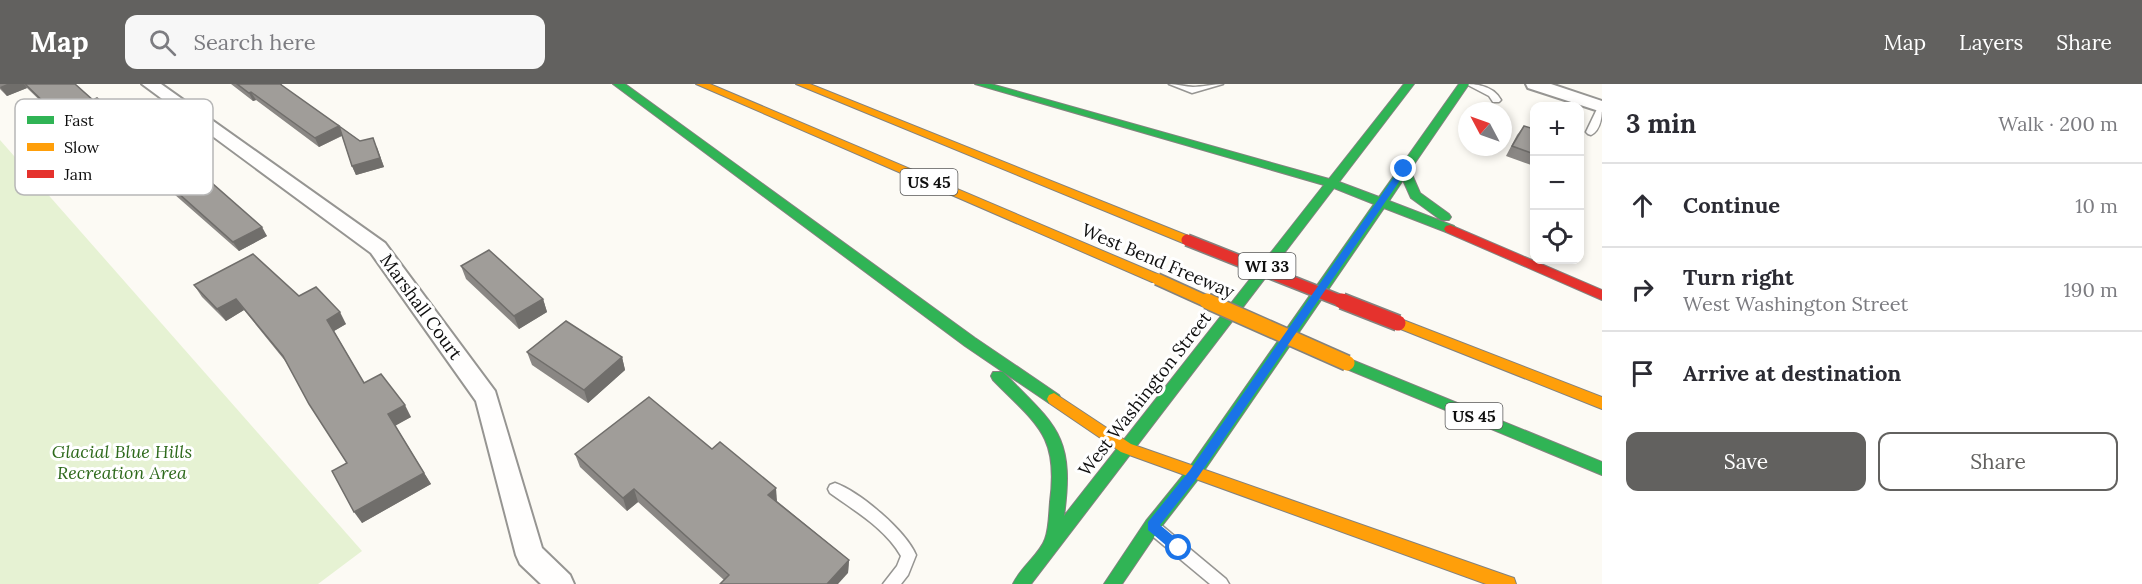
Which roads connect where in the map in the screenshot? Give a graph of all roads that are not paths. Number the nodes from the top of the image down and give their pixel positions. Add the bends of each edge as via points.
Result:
1 (150, 84) edge
2 (618, 84) edge
3 (701, 84) edge
4 (801, 84) edge
5 (980, 84) edge
6 (1173, 84) edge
7 (1219, 84) edge
8 (1409, 84) edge
9 (1464, 84) edge
10 (1470, 84) edge
11 (1534, 84) edge
12 (171, 99) edge
13 (1496, 100) dead end
14 (1602, 108) edge
15 (213, 129) edge
16 (1591, 132) dead end
17 (1404, 169) junction
18 (1331, 183) junction
19 (1381, 201) junction
20 (1470, 237) junction
21 (1602, 295) edge
22 (970, 342) junction
23 (1602, 403) edge
24 (1126, 448) junction
25 (1602, 470) edge
26 (1194, 473) junction
27 (835, 489) dead end
28 (1152, 526) junction
29 (1053, 544) junction
30 (560, 584) edge
31 (891, 584) edge
32 (1022, 584) edge
33 (1112, 584) edge
34 (1221, 584) edge
35 (1508, 584) edge

1 - 12 street, Marshall Court
2 - 22 main road
3 - 25 main road, West Bend Freeway / US 45, bridge
4 - 23 main road, West Bend Freeway / US 45, bridge
5 - 18 main road
6 - 7 lane via 1192,90
8 - 18 main road, West Washington Street / WI 33
9 - 17 main road, WI 33
10 - 13 lane via 1493,94
11 - 14 street
14 - 16 lane
15 - 30 street, Marshall Court via 378,248 487,398 530,555
17 - 19 main road, WI 33
17 - 20 main road via 1415,195
18 - 19 main road
18 - 24 main road, West Washington Street / WI 33
19 - 20 main road
19 - 26 main road, WI 33
20 - 21 main road
22 - 24 main road
22 - 29 main road via 1034,414 1057,448
24 - 26 main road
24 - 29 main road, West Washington Street / WI 33
26 - 28 main road, WI 33
26 - 35 main road
27 - 31 lane via 893,531 903,544 909,555
28 - 33 main road, WI 33
28 - 34 lane
29 - 32 main road, West Washington Street / WI 33

